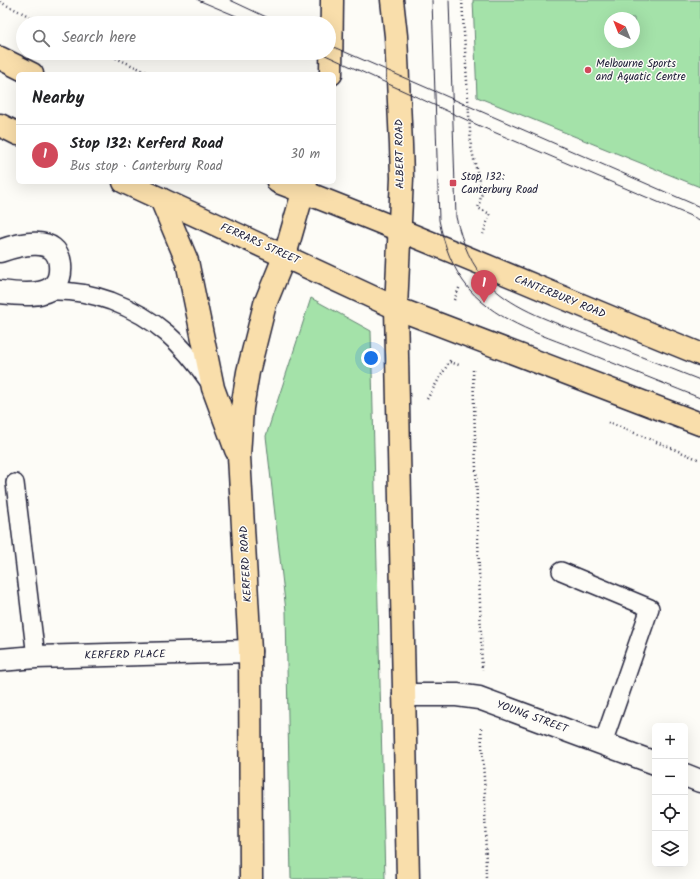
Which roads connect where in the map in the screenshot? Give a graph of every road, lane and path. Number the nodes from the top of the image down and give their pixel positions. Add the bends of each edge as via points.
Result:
1 (332, 0) edge
2 (392, 0) edge
3 (0, 2) edge
4 (29, 16) edge
5 (332, 16) edge
6 (0, 58) edge
7 (120, 60) edge
8 (331, 60) edge
9 (28, 72) edge
10 (147, 72) edge
11 (331, 72) edge
12 (0, 125) edge
13 (16, 133) edge
14 (128, 184) edge
15 (289, 184) edge
16 (305, 187) edge
17 (161, 199) junction
18 (399, 228) junction
19 (0, 251) edge
20 (285, 255) junction
21 (0, 292) edge
22 (39, 293) junction
23 (396, 308) junction
24 (700, 354) edge
25 (450, 362) dead end
26 (462, 366) dead end
27 (467, 368) dead end
28 (473, 370) junction
29 (480, 373) dead end
30 (213, 388) junction
31 (604, 420) dead end
32 (700, 424) edge
33 (239, 456) junction
34 (700, 460) edge
35 (15, 483) dead end
36 (561, 571) dead end
37 (250, 651) junction
38 (36, 657) junction
39 (0, 660) edge
40 (404, 695) junction
41 (479, 698) junction
42 (603, 743) junction
43 (652, 762) edge
44 (688, 776) edge
45 (700, 781) edge
46 (251, 879) edge
47 (408, 879) edge
48 (486, 879) edge

1 - 5 main road
2 - 18 main road, ALBERT ROAD via 401,139
3 - 4 path
6 - 9 main road
7 - 10 path
8 - 11 main road
12 - 13 main road
14 - 17 main road, FERRARS STREET
15 - 16 main road
16 - 18 main road
16 - 20 main road
17 - 20 main road, FERRARS STREET
17 - 30 main road via 187,261
18 - 23 main road, ALBERT ROAD
18 - 24 main road, CANTERBURY ROAD via 474,262
19 - 22 street via 34,244 44,244 54,249 60,260 60,278 54,286
20 - 23 main road, FERRARS STREET
20 - 33 main road, KERFERD ROAD via 265,304 247,378
21 - 22 street
22 - 30 lane via 55,290 79,291 138,313 158,325 182,347
23 - 32 main road
23 - 40 main road
25 - 26 path
27 - 28 path
28 - 29 path
28 - 41 path via 482,666
30 - 33 main road
31 - 34 path
33 - 37 main road, KERFERD ROAD
35 - 38 lane
36 - 42 lane via 650,608
37 - 38 street, KERFERD PLACE
37 - 46 main road, KERFERD ROAD
38 - 39 street, KERFERD PLACE
40 - 41 street, YOUNG STREET via 457,695
40 - 47 main road
41 - 42 street, YOUNG STREET
41 - 48 path via 485,795
42 - 43 street, YOUNG STREET
44 - 45 street

